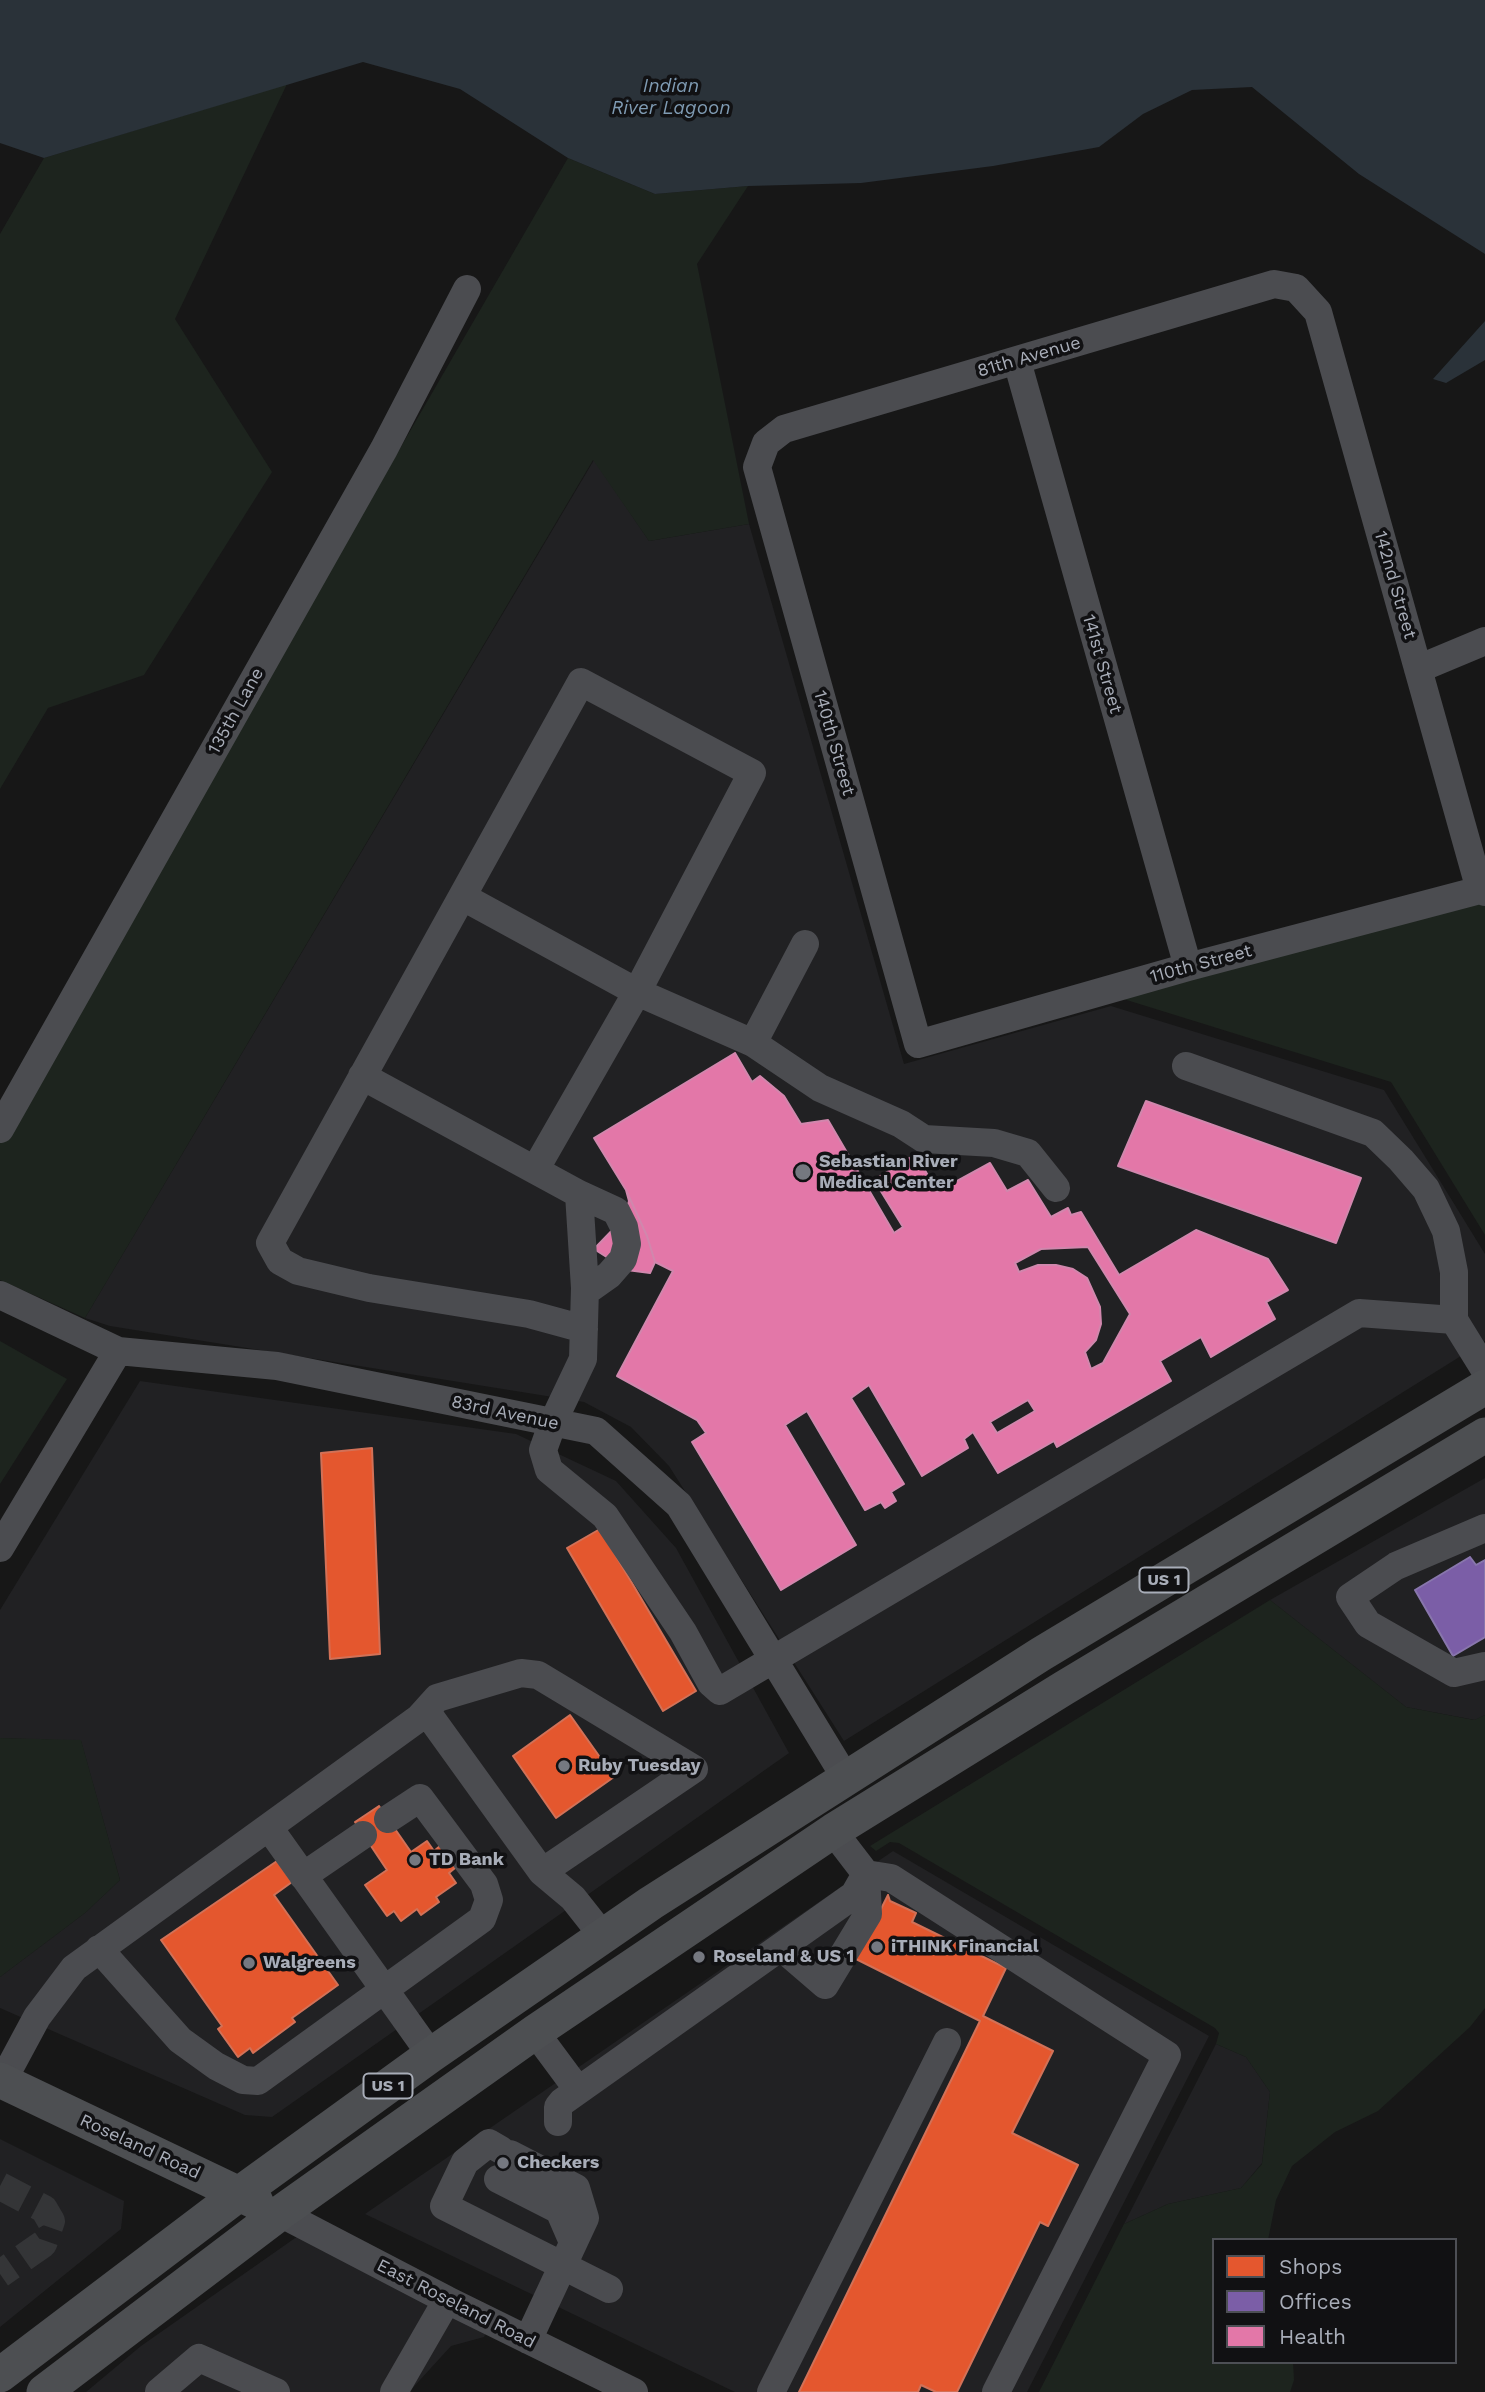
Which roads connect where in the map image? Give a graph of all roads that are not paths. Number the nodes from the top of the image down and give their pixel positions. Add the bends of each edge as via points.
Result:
1 (1296, 288) joint
2 (467, 289) dead end
3 (1017, 360) junction
4 (766, 443) joint
5 (1485, 641) edge
6 (1418, 669) junction
7 (1482, 891) edge
8 (463, 897) junction
9 (805, 944) dead end
10 (1188, 967) junction
11 (637, 992) junction
12 (753, 1043) junction
13 (918, 1044) joint
14 (1186, 1066) dead end
15 (362, 1076) junction
16 (0, 1129) edge
17 (535, 1170) junction
18 (1056, 1188) dead end
19 (579, 1194) junction
20 (585, 1292) junction
21 (0, 1295) edge
22 (1454, 1320) junction
23 (584, 1329) junction
24 (118, 1351) junction
25 (1485, 1370) edge
26 (1485, 1387) edge
27 (553, 1422) junction
28 (1485, 1435) edge
29 (1485, 1528) edge
30 (0, 1548) edge
31 (772, 1657) junction
32 (1485, 1666) edge
33 (426, 1711) junction
34 (845, 1777) junction
35 (388, 1819) dead end
36 (270, 1829) junction
37 (363, 1835) dead end
38 (826, 1836) junction
39 (542, 1872) junction
40 (303, 1875) junction
41 (867, 1887) junction
42 (603, 1936) junction
43 (782, 1948) junction
44 (99, 1949) junction
45 (383, 1988) junction
46 (536, 2032) junction
47 (947, 2042) dead end
48 (431, 2055) junction
49 (1, 2081) edge
50 (578, 2090) junction
51 (558, 2122) dead end
52 (239, 2193) junction
53 (280, 2213) junction
54 (567, 2252) junction
55 (609, 2289) dead end
56 (447, 2301) junction
57 (527, 2340) junction
58 (0, 2375) edge
59 (44, 2392) edge
60 (159, 2392) edge
61 (276, 2392) edge
62 (394, 2392) edge
63 (634, 2392) edge
64 (771, 2392) edge
65 (996, 2392) edge

1 - 3 street, 81th Avenue via 1274,284
1 - 6 street, 142nd Street via 1318,312
2 - 16 street, 135th Lane via 384,449
3 - 4 street, 81th Avenue via 784,429
3 - 10 street, 141st Street
4 - 13 street, 140th Street via 757,467
5 - 6 street
6 - 7 street, 142nd Street
7 - 10 street, 110th Street
8 - 11 street
8 - 11 street via 581,682 752,773
8 - 15 street
9 - 12 street
10 - 13 street, 110th Street
11 - 12 street
11 - 17 street
12 - 18 street via 820,1088 924,1139 994,1143 1028,1153
14 - 22 street via 1373,1133 1383,1142 1426,1189 1446,1231 1454,1272
15 - 17 street
15 - 23 street via 270,1243 280,1261 298,1271 369,1288 528,1314
17 - 19 street
19 - 20 street
19 - 20 street via 616,1211 627,1244 623,1259 609,1275
20 - 23 street
21 - 24 street, 83rd Avenue
22 - 25 street
22 - 31 street via 1359,1312
23 - 27 street via 583,1359
24 - 27 street, 83rd Avenue via 277,1366
24 - 30 street
26 - 34 main road, US 1
27 - 31 street, 83rd Avenue via 596,1431 679,1506
27 - 31 street via 543,1450 549,1470 605,1516 683,1632 711,1683 720,1691
28 - 38 main road, US 1
29 - 32 street via 1396,1566 1350,1598 1368,1624 1454,1673
31 - 34 street, 83rd Avenue
33 - 36 street
33 - 39 street
33 - 39 street via 437,1698 521,1673 538,1675 694,1769
34 - 38 main road via 841,1804
34 - 42 main road, US 1
35 - 45 street via 420,1798 484,1884 489,1900 482,1919
36 - 40 street
36 - 44 street
37 - 40 street
38 - 41 street
38 - 46 main road, US 1
39 - 42 street via 573,1898
40 - 45 street
41 - 43 street
41 - 43 street via 847,1933 834,1945 821,1982
41 - 65 street via 891,1878 1167,2055
42 - 48 main road, US 1
43 - 50 street
44 - 45 street via 180,2040 243,2080 258,2081
44 - 49 street via 74,1968 37,2017
45 - 48 street
46 - 50 street
46 - 53 main road, US 1
47 - 64 street
48 - 52 main road, US 1
49 - 52 main road, Roseland Road
50 - 51 street via 558,2108
52 - 53 main road, Roseland Road
52 - 58 main road, US 1
53 - 56 street, East Roseland Road
53 - 59 main road, US 1
54 - 54 street via 559,2210 493,2164 444,2206
54 - 55 street
54 - 57 street
56 - 57 street, East Roseland Road
56 - 62 street
57 - 63 street, East Roseland Road
60 - 61 street via 199,2358

